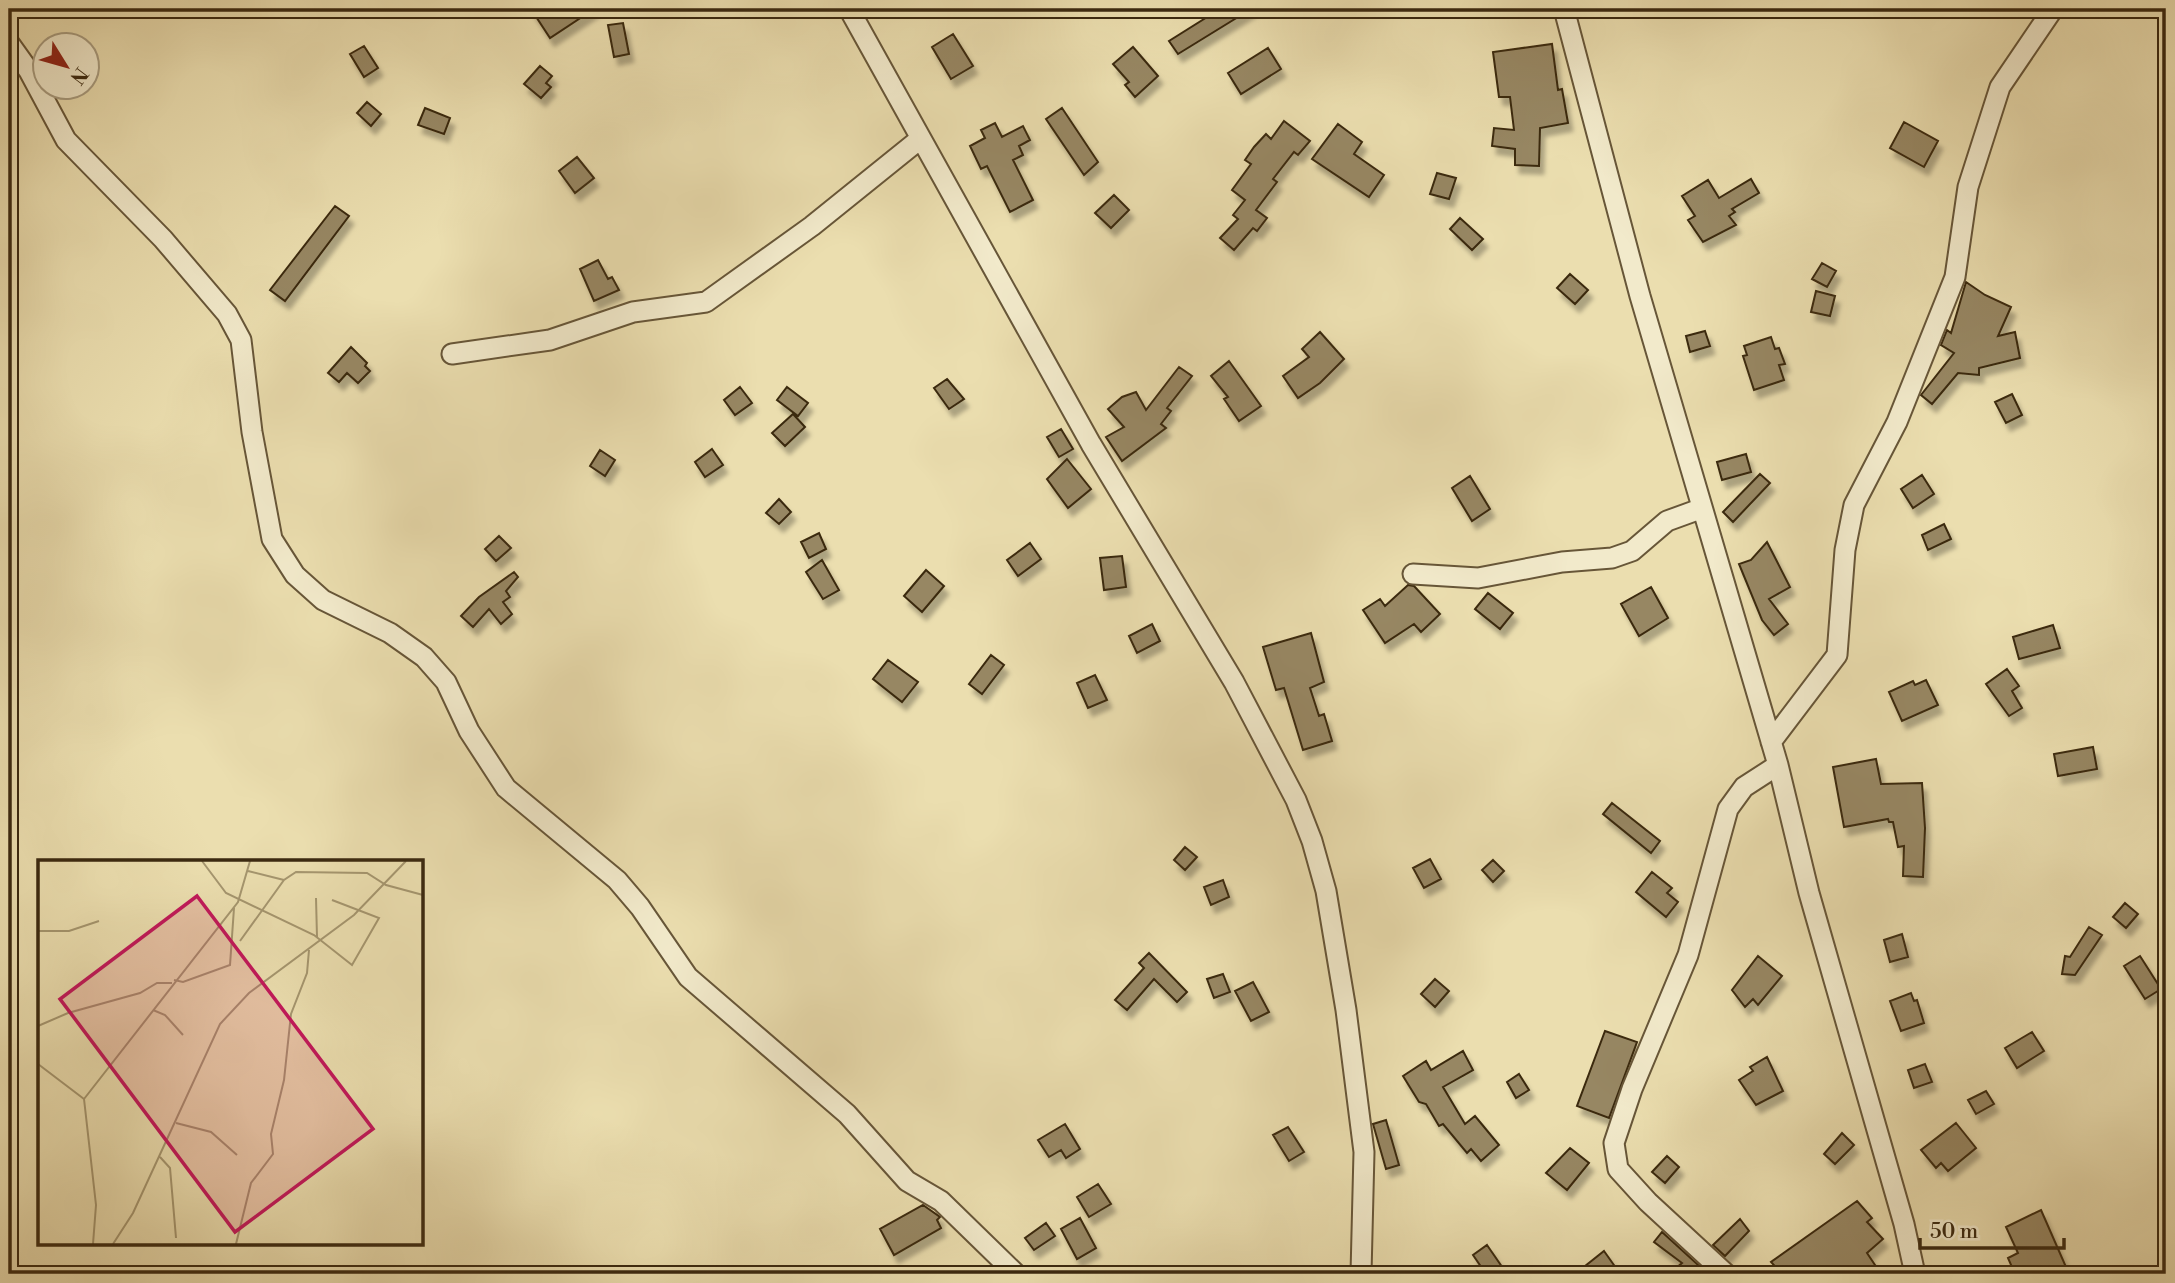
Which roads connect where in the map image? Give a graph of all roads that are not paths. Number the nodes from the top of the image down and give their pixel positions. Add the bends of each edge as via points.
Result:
1 (849, 9) edge
2 (1564, 9) edge
3 (2053, 9) edge
4 (9, 43) edge
5 (920, 139) junction
6 (452, 354) dead end
7 (1700, 509) junction
8 (1413, 574) dead end
9 (1771, 742) junction
10 (1778, 765) junction
11 (1016, 1274) edge
12 (1362, 1274) edge
13 (1726, 1274) edge
14 (1915, 1274) edge

1 - 5 street
2 - 7 street
3 - 9 street via 2000,87 1968,187 1955,278 1898,422 1854,505 1845,550 1837,655
4 - 11 street via 66,140 206,286 232,323 244,353 252,432 272,539 295,575 323,600 390,633 425,657 446,682 469,731 506,788 617,880 688,977 847,1114 908,1181 938,1198
5 - 6 street via 812,226 706,302 633,312 550,340
5 - 12 street via 1091,444 1234,682 1296,800 1312,841 1326,891 1361,1121
7 - 8 street via 1667,521 1632,551 1612,558 1478,578
7 - 9 street
9 - 10 street
10 - 13 street via 1744,787 1728,810 1688,955 1614,1143 1618,1168
10 - 14 street

